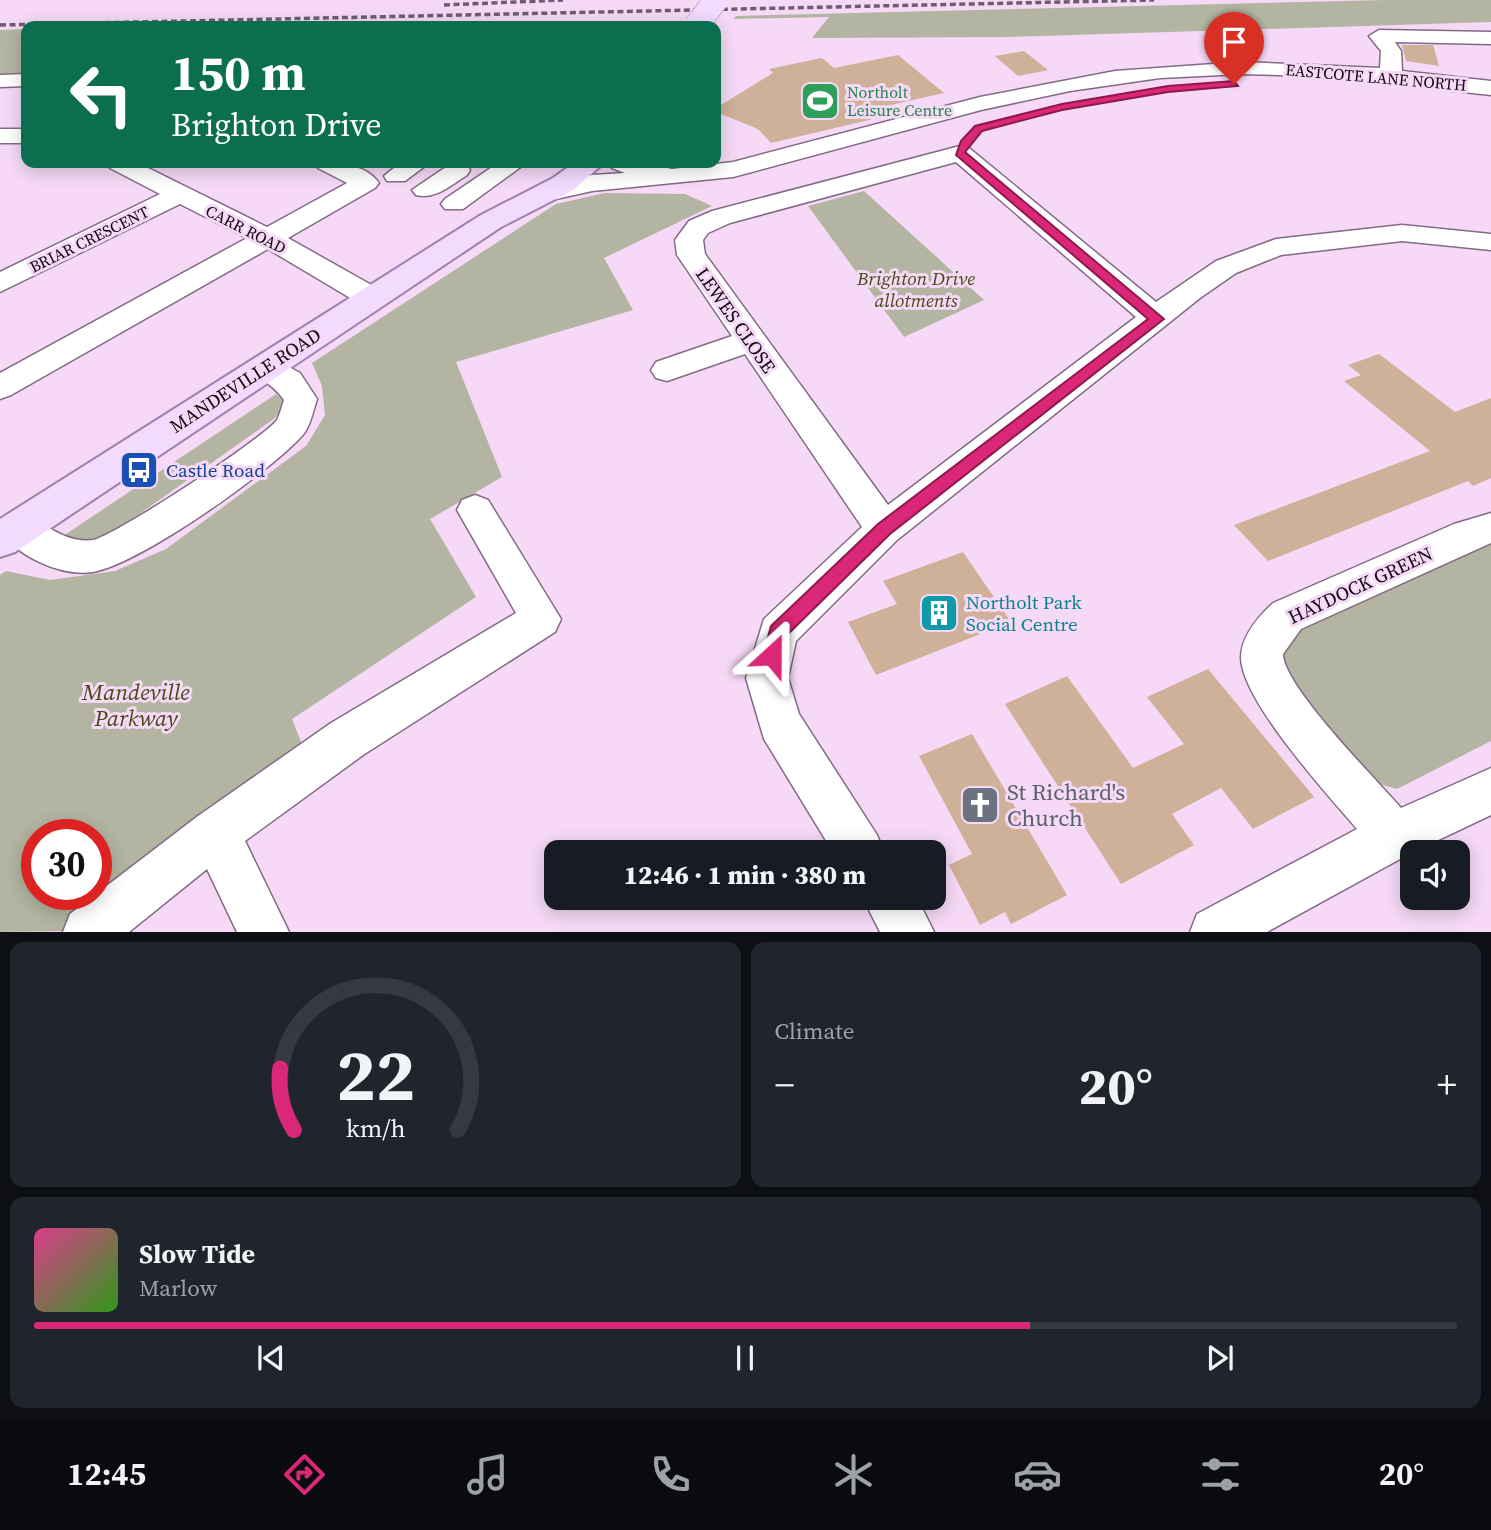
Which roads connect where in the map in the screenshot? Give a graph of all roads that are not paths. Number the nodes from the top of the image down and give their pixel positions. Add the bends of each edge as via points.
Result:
1 (716, 0) edge
2 (733, 0) edge
3 (699, 21) edge
4 (718, 21) edge
5 (1489, 49) edge
6 (1395, 76) junction
7 (21, 80) edge
8 (0, 81) edge
9 (1489, 99) edge
10 (1039, 113) dead end
11 (0, 136) edge
12 (21, 136) edge
13 (128, 168) edge
14 (337, 168) edge
15 (409, 168) edge
16 (510, 168) edge
17 (571, 168) edge
18 (629, 168) edge
19 (458, 170) dead end
20 (396, 176) dead end
21 (425, 190) dead end
22 (178, 195) junction
23 (471, 212) junction
24 (268, 238) junction
25 (1491, 242) edge
26 (0, 283) edge
27 (372, 298) junction
28 (1157, 319) junction
29 (750, 341) junction
30 (267, 366) junction
31 (667, 370) dead end
32 (0, 387) edge
33 (475, 510) dead end
34 (1491, 528) edge
35 (884, 529) junction
36 (10, 534) edge
37 (1491, 791) edge
38 (215, 833) junction
39 (1394, 836) junction
40 (853, 840) edge
41 (895, 910) edge
42 (88, 932) edge
43 (264, 932) edge
44 (909, 932) edge
45 (1215, 932) edge

1 - 3 main road, bridge
2 - 4 main road
5 - 6 street via 1379,36 1391,51
6 - 9 street, EASTCOTE LANE NORTH
6 - 18 street, EASTCOTE LANE NORTH via 1232,57 1046,89 727,169 685,175
7 - 8 street
9 - 10 street via 1334,86 1214,84
11 - 12 street
13 - 22 street, CARR ROAD
14 - 24 street via 366,183
15 - 20 street
16 - 23 street
17 - 18 street, EASTCOTE LANE NORTH via 608,175
17 - 18 street, EASTCOTE LANE NORTH via 592,183
17 - 23 main road, MANDEVILLE ROAD
19 - 21 street
22 - 24 street, CARR ROAD
22 - 26 street, BRIAR CRESCENT
23 - 27 main road, MANDEVILLE ROAD
24 - 27 street, CARR ROAD
24 - 32 street
25 - 28 street via 1402,233 1276,247 1226,267
27 - 30 main road, MANDEVILLE ROAD
28 - 29 street, LEWES CLOSE via 966,144 698,227 689,240 691,255
28 - 35 street
29 - 31 street
29 - 35 street, LEWES CLOSE
30 - 36 main road, MANDEVILLE ROAD
30 - 36 street via 289,380 301,399 290,428 127,545 94,556 73,555
33 - 38 street via 541,619 347,739
34 - 39 street, HAYDOCK GREEN via 1287,616 1267,635 1262,662 1278,696
35 - 40 street via 778,632 767,678 780,723
37 - 39 street
38 - 42 street
38 - 43 street
39 - 45 street
41 - 44 street

